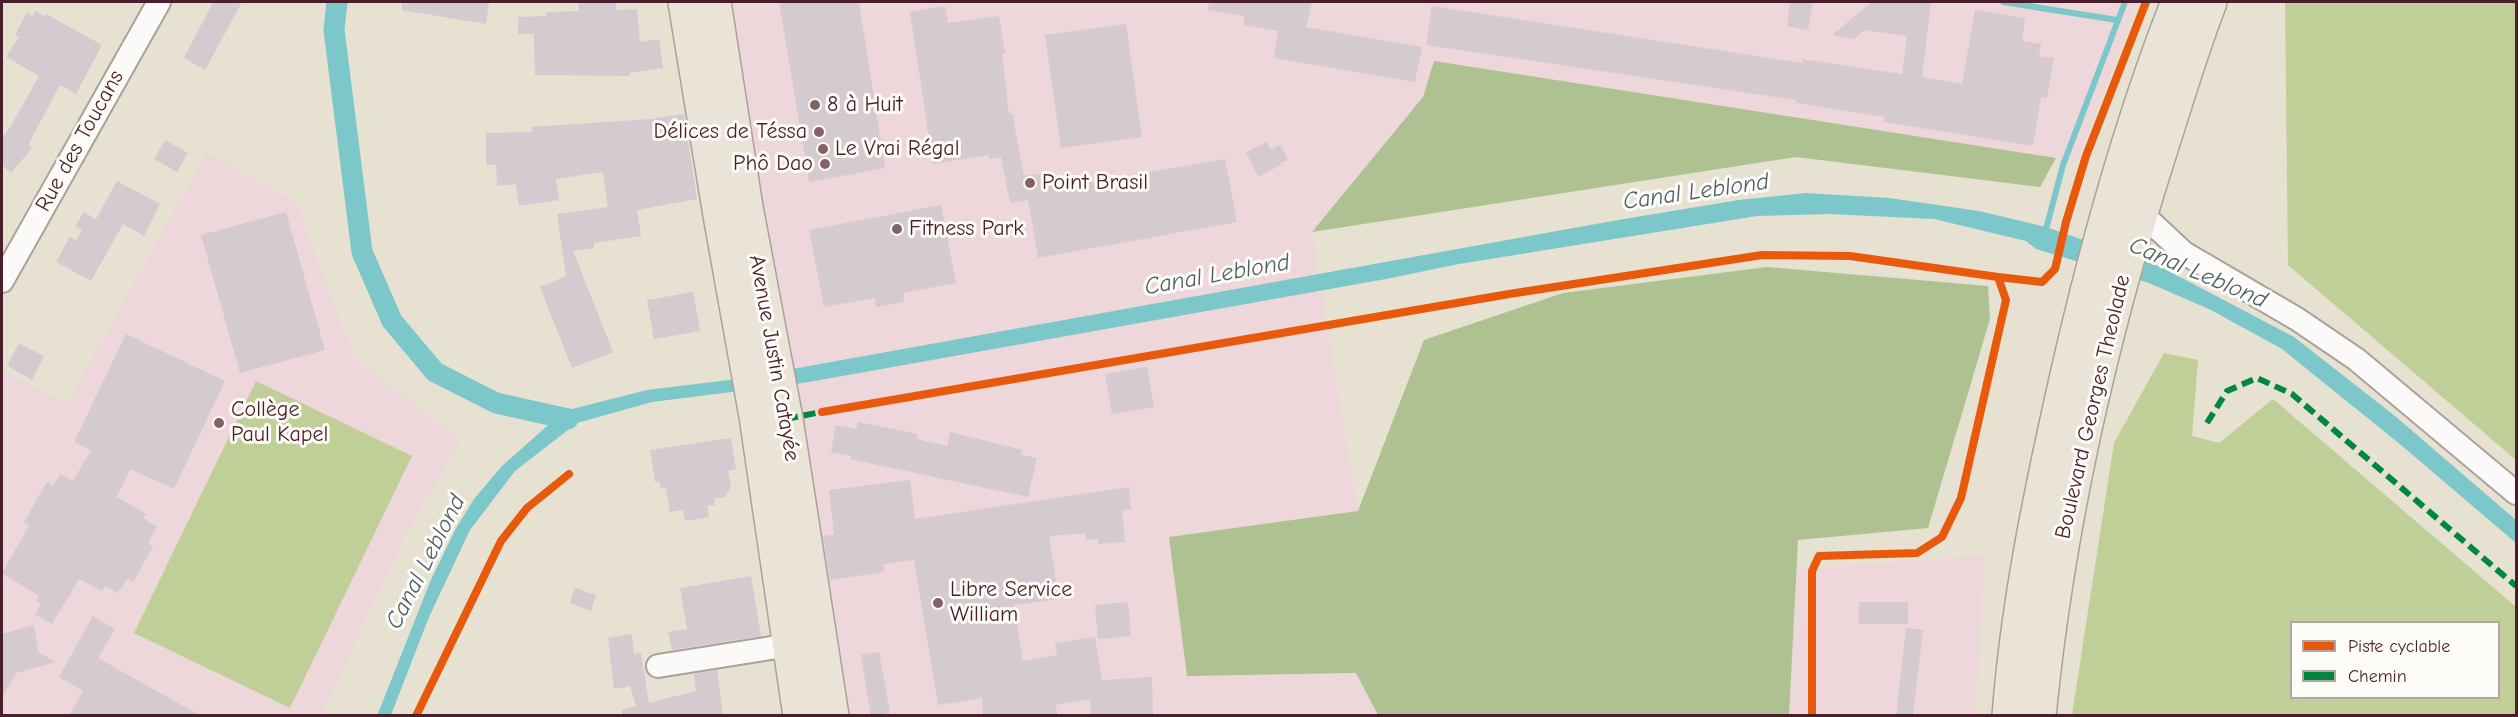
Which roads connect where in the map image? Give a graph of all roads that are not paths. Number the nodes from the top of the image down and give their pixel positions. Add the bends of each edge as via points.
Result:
1 (159, 2) edge
2 (685, 2) edge
3 (714, 2) edge
4 (2178, 2) edge
5 (2210, 2) edge
6 (2140, 212) junction
7 (2116, 243) junction
8 (2, 281) edge
9 (2098, 302) junction
10 (761, 357) junction
11 (771, 414) junction
12 (2517, 493) edge
13 (790, 645) junction
14 (658, 666) dead end
15 (800, 716) edge
16 (832, 716) edge
17 (2009, 716) edge
18 (2039, 716) edge

1 - 8 street, Rue des Toucans
2 - 10 main road, Avenue Justin Catayée via 718,204
3 - 10 main road, Avenue Justin Catayée via 746,207
4 - 7 main road, Boulevard Georges Theolade via 2133,127
5 - 6 main road, Boulevard Georges Theolade
6 - 7 main road, Boulevard Georges Theolade
6 - 12 street via 2184,253 2297,319 2356,359
7 - 9 main road, Boulevard Georges Theolade
9 - 17 main road, Boulevard Georges Theolade via 2037,512
9 - 18 main road, Boulevard Georges Theolade via 2082,436 2060,549
10 - 11 main road, Avenue Justin Catayée
11 - 13 main road, Avenue Justin Catayée
11 - 16 main road, Avenue Justin Catayée
13 - 14 street
13 - 15 main road, Avenue Justin Catayée

